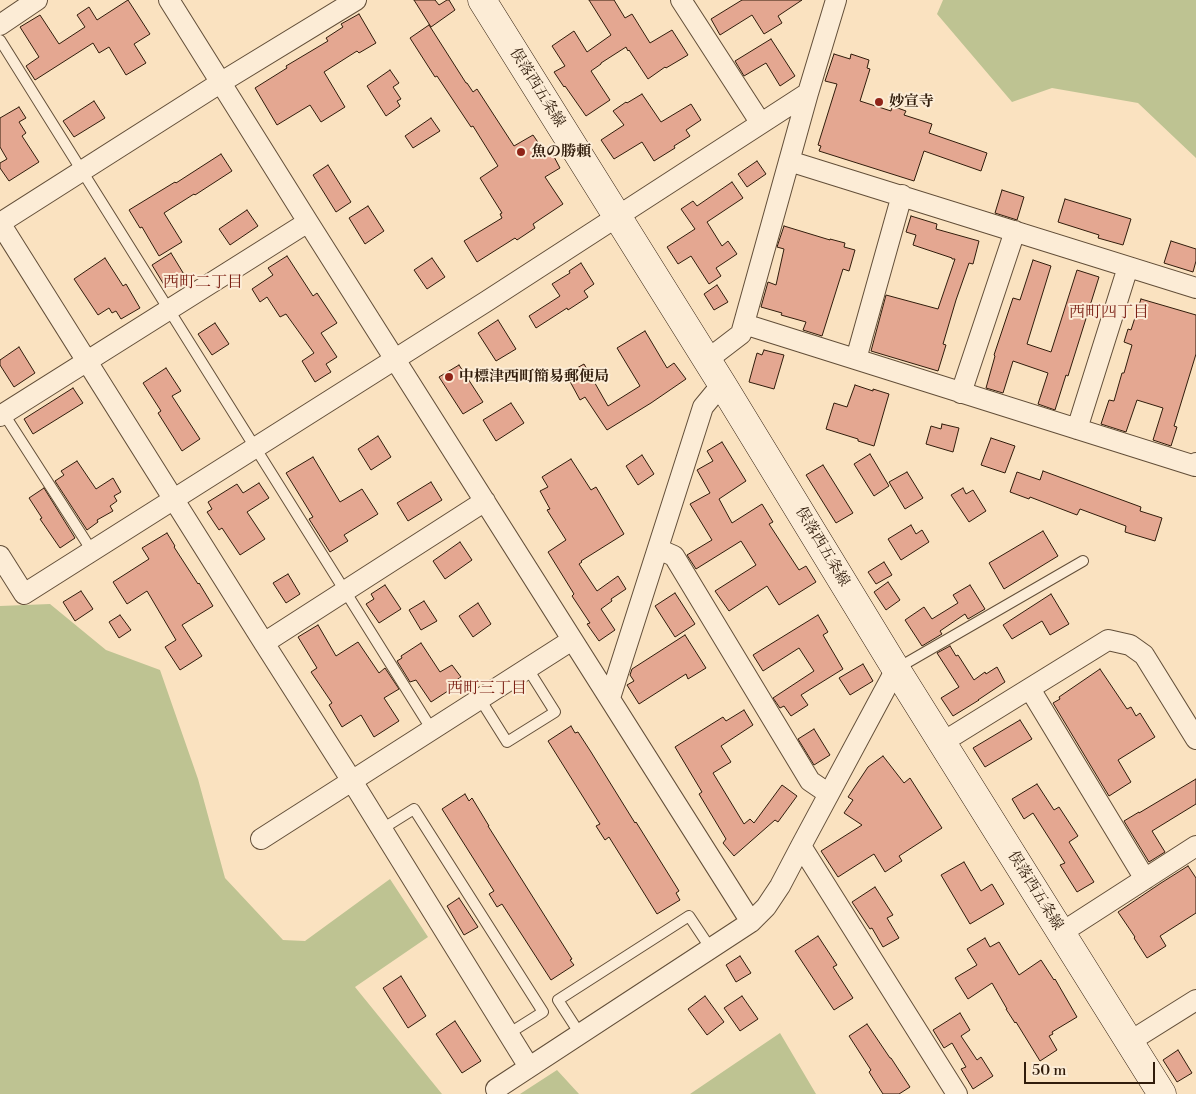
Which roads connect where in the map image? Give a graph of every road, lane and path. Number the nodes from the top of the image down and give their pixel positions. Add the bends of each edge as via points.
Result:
1 (37, 0) edge
2 (169, 0) edge
3 (356, 0) edge
4 (482, 0) edge
5 (681, 0) edge
6 (836, 0) edge
7 (0, 25) edge
8 (0, 40) edge
9 (220, 83) junction
10 (808, 93) junction
11 (760, 122) junction
12 (789, 161) junction
13 (82, 171) junction
14 (902, 195) junction
15 (617, 217) junction
16 (308, 222) junction
17 (0, 223) edge
18 (1015, 231) junction
19 (1128, 267) junction
20 (1196, 288) edge
21 (168, 310) junction
22 (744, 324) junction
23 (395, 359) junction
24 (856, 359) junction
25 (707, 360) junction
26 (87, 361) junction
27 (722, 384) junction
28 (961, 393) junction
29 (1, 412) edge
30 (1077, 429) junction
31 (256, 447) junction
32 (1196, 467) edge
33 (174, 499) junction
34 (484, 501) junction
35 (658, 550) junction
36 (92, 551) junction
37 (0, 556) edge
38 (1083, 561) dead end
39 (344, 591) junction
40 (572, 640) junction
41 (264, 643) junction
42 (528, 669) junction
43 (896, 669) junction
44 (1030, 689) junction
45 (610, 698) junction
46 (480, 699) junction
47 (432, 730) junction
48 (1196, 739) edge
49 (943, 742) junction
50 (352, 781) junction
51 (829, 794) junction
52 (382, 830) junction
53 (261, 839) dead end
54 (800, 846) junction
55 (1196, 846) edge
56 (1145, 879) junction
57 (751, 922) junction
58 (1061, 933) junction
59 (711, 949) junction
60 (1196, 1000) edge
61 (508, 1034) junction
62 (580, 1034) junction
63 (1129, 1042) junction
64 (529, 1068) junction
65 (496, 1089) dead end
66 (957, 1094) edge
67 (1162, 1094) edge

1 - 7 street
2 - 9 street
3 - 9 street
4 - 15 main road, 俣落西五条線
5 - 11 street
6 - 10 street
8 - 13 lane
9 - 13 street
9 - 16 street
10 - 11 street
10 - 12 street
11 - 15 street
12 - 14 street
12 - 22 street
13 - 17 street
13 - 21 lane
14 - 18 street
14 - 24 street
15 - 23 street
15 - 25 main road, 俣落西五条線
16 - 21 street
16 - 23 street
17 - 26 street
18 - 19 street
18 - 28 street
19 - 20 street
19 - 30 street
21 - 26 street
21 - 31 lane
22 - 24 street
22 - 25 street via 741,334
23 - 31 street
23 - 34 street
24 - 28 street
25 - 27 main road, 俣落西五条線
26 - 29 street
26 - 33 street
27 - 35 street via 704,407
27 - 43 main road, 俣落西五条線
28 - 30 street
29 - 36 lane
30 - 32 street
31 - 33 street
31 - 39 lane
33 - 36 street
33 - 41 street
34 - 39 street
34 - 40 street
35 - 45 street
35 - 51 street via 674,556 810,781
36 - 37 street via 24,594
38 - 43 lane
39 - 41 street
39 - 47 lane
40 - 42 street
40 - 45 street
41 - 50 street
42 - 46 street
42 - 46 lane via 556,712 508,742
43 - 49 main road, 俣落西五条線
43 - 51 street
44 - 48 street via 1108,640 1130,645 1144,655
44 - 49 street
44 - 56 street
45 - 57 street
46 - 47 street
47 - 50 street
49 - 58 main road, 俣落西五条線
50 - 52 street
50 - 53 street
51 - 54 street
52 - 61 street
52 - 61 lane via 414,809 543,1012
54 - 57 street via 780,886
54 - 66 street
55 - 56 street
56 - 58 street
57 - 59 street
58 - 63 main road, 俣落西五条線
59 - 62 street
59 - 62 lane via 689,916 558,1000
60 - 63 street
61 - 64 street
62 - 64 street
63 - 67 main road, 俣落西五条線
64 - 65 street

